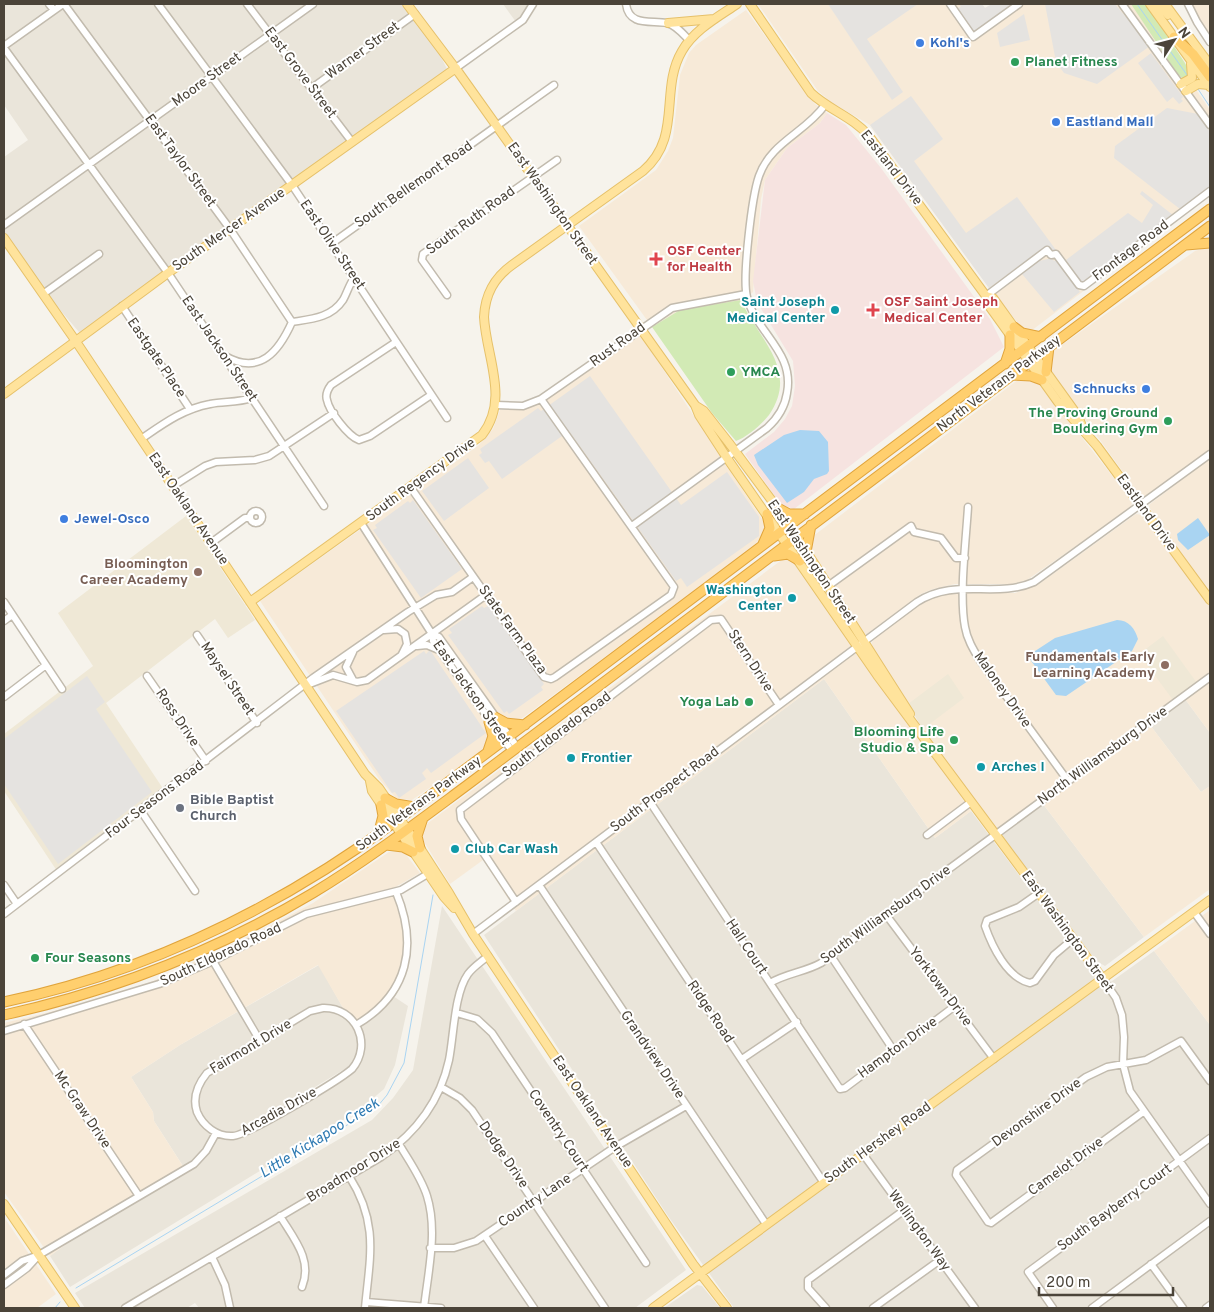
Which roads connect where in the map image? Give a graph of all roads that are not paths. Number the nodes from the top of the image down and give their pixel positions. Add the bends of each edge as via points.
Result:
1 (49, 4) edge
2 (64, 4) edge
3 (158, 4) edge
4 (247, 4) edge
5 (313, 4) edge
6 (407, 4) edge
7 (533, 4) edge
8 (626, 4) edge
9 (737, 4) edge
10 (750, 4) edge
11 (950, 4) edge
12 (1019, 4) edge
13 (1122, 4) edge
14 (1129, 4) edge
15 (1150, 4) edge
16 (1159, 4) edge
17 (1166, 4) edge
18 (1188, 4) edge
19 (54, 10) junction
20 (415, 14) junction
21 (1134, 17) junction
22 (716, 19) junction
23 (668, 23) junction
24 (270, 34) junction
25 (1174, 37) junction
26 (1190, 37) junction
27 (689, 40) junction
28 (1210, 42) edge
29 (4, 47) edge
30 (1187, 55) junction
31 (1210, 65) edge
32 (456, 68) junction
33 (212, 77) junction
34 (1210, 83) edge
35 (554, 85) dead end
36 (1183, 87) junction
37 (312, 88) junction
38 (825, 105) junction
39 (150, 121) junction
40 (1210, 125) edge
41 (497, 126) junction
42 (352, 142) junction
43 (557, 160) dead end
44 (88, 165) junction
45 (533, 177) junction
46 (292, 185) junction
47 (1210, 191) edge
48 (1210, 209) edge
49 (4, 225) edge
50 (568, 225) junction
51 (1210, 226) edge
52 (230, 229) junction
53 (1178, 234) junction
54 (1206, 234) edge
55 (4, 238) edge
56 (1210, 243) edge
57 (331, 244) junction
58 (1184, 246) junction
59 (99, 254) dead end
60 (168, 273) junction
61 (354, 278) junction
62 (43, 294) junction
63 (746, 294) junction
64 (447, 295) dead end
65 (986, 296) junction
66 (122, 306) junction
67 (292, 322) junction
68 (641, 329) junction
69 (1012, 331) junction
70 (1041, 337) junction
71 (75, 340) junction
72 (396, 342) junction
73 (1049, 347) junction
74 (1025, 349) junction
75 (223, 354) junction
76 (1032, 359) junction
77 (1005, 364) junction
78 (1011, 375) junction
79 (1044, 376) junction
80 (4, 394) edge
81 (432, 395) junction
82 (252, 398) junction
83 (541, 399) junction
84 (496, 405) junction
85 (695, 405) junction
86 (190, 409) junction
87 (334, 413) junction
88 (447, 418) dead end
89 (141, 439) junction
90 (284, 446) junction
91 (735, 451) junction
92 (1210, 454) edge
93 (727, 458) junction
94 (173, 486) junction
95 (411, 488) junction
96 (1141, 505) junction
97 (324, 506) dead end
98 (776, 507) junction
99 (968, 507) dead end
100 (767, 514) junction
101 (805, 514) junction
102 (250, 518) dead end
103 (361, 523) junction
104 (811, 525) junction
105 (632, 526) junction
106 (790, 526) junction
107 (781, 533) junction
108 (796, 536) junction
109 (211, 542) junction
110 (788, 543) junction
111 (761, 547) junction
112 (806, 552) junction
113 (769, 558) junction
114 (965, 558) junction
115 (800, 560) junction
116 (473, 577) junction
117 (828, 586) junction
118 (964, 588) junction
119 (486, 595) junction
120 (1210, 600) edge
121 (4, 602) edge
122 (250, 602) junction
123 (415, 608) junction
124 (12, 615) junction
125 (719, 618) joint
126 (4, 621) edge
127 (381, 631) junction
128 (197, 634) dead end
129 (432, 634) junction
130 (861, 643) junction
131 (416, 646) junction
132 (440, 650) junction
133 (353, 651) junction
134 (452, 655) junction
135 (400, 658) junction
136 (334, 663) junction
137 (46, 665) junction
138 (455, 671) junction
139 (336, 675) junction
140 (148, 676) dead end
141 (1210, 677) edge
142 (353, 681) junction
143 (306, 685) junction
144 (62, 689) dead end
145 (4, 696) edge
146 (779, 705) junction
147 (492, 720) junction
148 (257, 723) junction
149 (525, 725) junction
150 (506, 738) junction
151 (514, 749) junction
152 (486, 754) junction
153 (206, 761) junction
154 (1068, 781) junction
155 (383, 801) junction
156 (650, 802) junction
157 (971, 802) junction
158 (416, 806) junction
159 (141, 811) junction
160 (424, 818) junction
161 (397, 821) junction
162 (404, 831) junction
163 (378, 835) junction
164 (927, 835) dead end
165 (996, 835) junction
166 (596, 842) junction
167 (386, 845) junction
168 (416, 850) junction
169 (431, 872) junction
170 (4, 885) edge
171 (539, 885) junction
172 (195, 891) dead end
173 (396, 892) junction
174 (1039, 893) junction
175 (1210, 900) edge
176 (516, 902) junction
177 (17, 904) junction
178 (1194, 912) junction
179 (4, 914) edge
180 (887, 916) junction
181 (473, 934) junction
182 (1210, 934) edge
183 (1074, 939) junction
184 (488, 956) junction
185 (831, 956) junction
186 (213, 961) junction
187 (1103, 979) junction
188 (770, 983) junction
189 (4, 1002) edge
190 (954, 1006) junction
191 (457, 1013) junction
192 (4, 1015) edge
193 (797, 1022) junction
194 (24, 1024) junction
195 (356, 1025) junction
196 (4, 1031) edge
197 (260, 1041) junction
198 (894, 1051) junction
199 (742, 1059) junction
200 (994, 1059) junction
201 (1124, 1064) junction
202 (1210, 1080) edge
203 (441, 1087) junction
204 (843, 1089) joint
205 (686, 1106) junction
206 (1143, 1112) junction
207 (216, 1133) junction
208 (1210, 1138) edge
209 (399, 1144) junction
210 (615, 1147) junction
211 (863, 1154) junction
212 (1179, 1161) junction
213 (584, 1169) junction
214 (349, 1176) junction
215 (824, 1183) junction
216 (139, 1196) junction
217 (534, 1202) junction
218 (4, 1204) edge
219 (1210, 1204) edge
220 (903, 1210) junction
221 (280, 1216) junction
222 (1210, 1221) edge
223 (989, 1223) joint
224 (766, 1224) junction
225 (485, 1236) junction
226 (430, 1248) junction
227 (39, 1255) junction
228 (212, 1257) junction
229 (940, 1260) junction
230 (646, 1263) dead end
231 (1151, 1264) junction
232 (700, 1273) junction
233 (4, 1275) edge
234 (4, 1285) edge
235 (302, 1286) dead end
236 (365, 1305) edge
237 (1210, 1305) edge
238 (75, 1308) edge
239 (125, 1308) edge
240 (230, 1308) edge
241 (424, 1308) edge
242 (441, 1308) edge
243 (534, 1308) edge
244 (605, 1308) edge
245 (653, 1308) edge
246 (727, 1308) edge
247 (826, 1308) edge
248 (873, 1308) edge
249 (975, 1308) edge
250 (1052, 1308) edge
251 (1092, 1308) edge
252 (1183, 1308) edge
253 (1206, 1308) edge

1 - 19 street
2 - 19 street
2 - 39 street, East Taylor Street
3 - 33 street, East Olive Street
4 - 24 street, East Grove Street
5 - 24 street, Moore Street
6 - 20 main road, East Washington Street
7 - 32 street via 519,24
8 - 23 street via 635,19
9 - 22 main road
10 - 38 main road, Eastland Drive via 808,89
11 - 12 street via 973,37
13 - 21 street
14 - 21 street
15 - 25 main road
16 - 26 main road
17 - 26 main road
18 - 28 street
19 - 29 street
20 - 32 main road, East Washington Street
20 - 37 street, Warner Street
21 - 36 street
22 - 23 main road
22 - 27 main road
23 - 27 street
24 - 33 street, Moore Street
24 - 37 street, East Grove Street
25 - 30 main road
25 - 34 highway via 1193,54
26 - 31 main road
27 - 50 main road, South Regency Drive via 676,64 665,140 655,160
29 - 44 street, East Jackson Street
30 - 34 main road
30 - 36 main road via 1193,76
32 - 41 main road, East Washington Street
32 - 42 main road, South Mercer Avenue
33 - 39 street, Moore Street
33 - 46 street, East Olive Street
34 - 36 main road
35 - 41 street, South Bellemont Road
36 - 40 street
37 - 42 street, East Grove Street
38 - 63 street via 813,119 774,150 759,176 745,277
38 - 65 main road, Eastland Drive via 854,122 869,136
39 - 44 street, Moore Street
39 - 52 street, East Taylor Street
41 - 45 main road, East Washington Street
41 - 57 street, South Bellemont Road
42 - 46 main road, South Mercer Avenue
43 - 45 street, South Ruth Road
44 - 49 street, Moore Street
44 - 60 street, East Jackson Street
45 - 50 main road, East Washington Street
45 - 64 street, South Ruth Road via 423,254 422,260
46 - 52 main road, South Mercer Avenue
46 - 57 street, East Olive Street
47 - 65 street, Frontage Road via 1084,286 1079,285 1056,254 1051,255 1047,250
48 - 53 highway, North Veterans Parkway
50 - 68 main road, East Washington Street
50 - 84 main road, South Regency Drive via 503,272 489,291 484,317
51 - 54 highway, North Veterans Parkway
52 - 60 main road, South Mercer Avenue
52 - 67 street, East Taylor Street
53 - 54 highway via 1193,231
53 - 70 highway, North Veterans Parkway
54 - 58 highway, North Veterans Parkway
55 - 62 main road, East Oakland Avenue
56 - 58 highway
57 - 61 street, East Olive Street
58 - 73 highway, North Veterans Parkway
59 - 62 street
60 - 66 main road, South Mercer Avenue
60 - 75 street, East Jackson Street
61 - 67 street via 342,301 331,312 319,318
61 - 72 street, East Olive Street
62 - 71 main road, East Oakland Avenue
63 - 68 street, Rust Road via 682,304 662,313
63 - 91 street via 754,314 780,352 787,368 788,384 785,402 776,418
65 - 69 main road, Eastland Drive via 986,303
66 - 71 main road, South Mercer Avenue
66 - 86 street, Eastgate Place
67 - 75 street via 279,348 265,359 243,362
68 - 83 street, Rust Road
68 - 85 main road, East Washington Street
69 - 70 highway
69 - 74 main road, Eastland Drive
69 - 77 highway
70 - 74 highway, North Veterans Parkway
71 - 80 main road, South Mercer Avenue
71 - 89 main road, East Oakland Avenue
72 - 81 street, East Olive Street
72 - 87 street via 330,387 327,400
73 - 76 highway, North Veterans Parkway
73 - 79 highway
74 - 76 main road, Eastland Drive
74 - 77 highway, North Veterans Parkway
75 - 82 street, East Jackson Street
76 - 78 highway, North Veterans Parkway
76 - 79 main road, Eastland Drive
77 - 101 highway, North Veterans Parkway
78 - 79 highway
78 - 104 highway, North Veterans Parkway
79 - 96 main road, Eastland Drive via 1078,416 1082,426
81 - 87 street via 359,440 348,433
81 - 88 street, East Olive Street
82 - 86 street
82 - 90 street, East Jackson Street
83 - 84 street, Rust Road via 523,406
83 - 105 street, State Farm Plaza
84 - 95 main road, South Regency Drive via 491,423 477,440
85 - 91 main road, East Washington Street via 704,411
85 - 93 main road, East Washington Street
86 - 89 street
87 - 90 street
89 - 94 main road, East Oakland Avenue
90 - 94 street via 262,459 226,460 205,466
90 - 97 street, East Jackson Street
91 - 93 street
91 - 98 main road, East Washington Street
92 - 96 street, South Prospect Road
93 - 100 main road, East Washington Street
93 - 105 street
94 - 109 main road, East Oakland Avenue
95 - 103 main road, South Regency Drive
95 - 116 street, State Farm Plaza
96 - 118 street, South Prospect Road via 1034,582 1006,590
96 - 120 main road, Eastland Drive
98 - 101 highway via 789,514
98 - 106 main road, East Washington Street
99 - 114 street, Maloney Drive
100 - 107 main road, East Washington Street
100 - 111 highway via 770,528
101 - 106 highway, North Veterans Parkway
102 - 109 street via 245,518
103 - 122 main road, South Regency Drive
103 - 123 street, East Jackson Street
104 - 108 highway, North Veterans Parkway
104 - 112 highway
105 - 119 street, State Farm Plaza via 674,590 551,679 544,677
106 - 107 highway, South Veterans Parkway
106 - 108 main road, East Washington Street
107 - 110 main road, East Washington Street
107 - 111 highway, South Veterans Parkway
108 - 110 highway, North Veterans Parkway
108 - 112 main road, East Washington Street
109 - 122 main road, East Oakland Avenue
110 - 113 highway, South Veterans Parkway
110 - 115 main road, East Washington Street
111 - 149 highway, South Veterans Parkway
112 - 117 main road, East Washington Street
113 - 115 highway via 788,554
113 - 151 highway, South Veterans Parkway
114 - 117 street via 956,558 941,538 914,532 911,526
114 - 118 street, Maloney Drive
115 - 130 main road, East Washington Street
116 - 119 street, State Farm Plaza
116 - 123 street, Four Seasons Road via 452,592 436,595
117 - 130 main road, East Washington Street
118 - 130 street, South Prospect Road via 928,595
118 - 154 street, Maloney Drive via 964,624 969,642
119 - 129 street
121 - 124 street
122 - 143 main road, East Oakland Avenue
123 - 127 street, Four Seasons Road
123 - 129 street, East Jackson Street
124 - 126 street
124 - 137 street
125 - 146 street, Stern Drive
125 - 176 street, South Eldorado Road via 705,624 460,810 460,819
127 - 133 street, Four Seasons Road
127 - 135 street via 398,629 405,634 407,644
128 - 148 street, Maysel Street
129 - 131 street
129 - 132 street, East Jackson Street
129 - 134 street, East Jackson Street via 439,637
130 - 146 street, South Prospect Road
130 - 157 main road, East Washington Street via 902,699 916,727
131 - 132 street via 426,645
131 - 135 street
132 - 138 street, East Jackson Street
133 - 136 street, Four Seasons Road
133 - 142 street via 346,667
134 - 138 street
134 - 147 street, East Jackson Street
135 - 142 street via 367,680
136 - 139 street
136 - 143 street, Four Seasons Road
137 - 144 street
137 - 145 street
138 - 147 street, East Jackson Street
139 - 142 street
139 - 143 street, Four Seasons Road
140 - 153 street, Ross Drive
141 - 154 street, North Williamsburg Drive
143 - 148 street, Four Seasons Road
143 - 155 main road, East Oakland Avenue via 370,781 372,791
146 - 156 street, South Prospect Road
147 - 149 highway
147 - 150 street, East Jackson Street
147 - 152 highway via 493,736
148 - 153 street, Four Seasons Road
149 - 150 highway, South Veterans Parkway
150 - 151 street, East Jackson Street
150 - 152 highway, South Veterans Parkway
151 - 160 highway, South Veterans Parkway
152 - 158 highway, South Veterans Parkway
153 - 159 street, Four Seasons Road
154 - 165 street, North Williamsburg Drive
155 - 158 highway
155 - 161 main road, East Oakland Avenue
155 - 163 highway
156 - 166 street, South Prospect Road
156 - 188 street, Hall Court
157 - 164 street
157 - 165 main road, East Washington Street
158 - 161 highway, South Veterans Parkway
159 - 172 street
159 - 177 street, Four Seasons Road
160 - 162 highway, South Veterans Parkway
160 - 168 highway
161 - 162 main road, East Oakland Avenue
161 - 163 highway, South Veterans Parkway
162 - 167 highway, South Veterans Parkway
162 - 168 main road, East Oakland Avenue
163 - 189 highway, South Veterans Parkway via 287,894 191,942 98,977
165 - 174 main road, East Washington Street
165 - 180 street, South Williamsburg Drive
166 - 171 street, South Prospect Road
166 - 199 street, Ridge Road
167 - 168 highway
167 - 192 highway, South Veterans Parkway via 294,904 205,949 97,990
168 - 169 main road, East Oakland Avenue
169 - 173 street, South Eldorado Road
169 - 181 main road, East Oakland Avenue via 449,892
170 - 177 street
171 - 176 street, South Prospect Road
171 - 205 street, Grandview Drive
173 - 186 street, South Eldorado Road via 306,914
173 - 195 street via 408,930 404,971 387,1001
174 - 183 main road, East Washington Street
174 - 183 street via 1019,908 986,922 992,946 1001,958 1011,970 1032,982 1054,954
175 - 178 main road, South Hershey Road
176 - 181 street, South Prospect Road
177 - 179 street, Four Seasons Road
178 - 182 street
178 - 187 main road, South Hershey Road
180 - 185 street, South Williamsburg Drive
180 - 190 street, Yorktown Drive
181 - 184 main road, East Oakland Avenue
183 - 187 main road, East Washington Street
184 - 191 street, Broadmoor Drive via 465,978
184 - 210 main road, East Oakland Avenue
185 - 188 street, South Williamsburg Drive via 814,967
185 - 198 street
186 - 194 street, South Eldorado Road via 160,984
186 - 197 street
187 - 200 main road, South Hershey Road
187 - 201 street, East Washington Street via 1116,998 1122,1015
188 - 193 street, Hall Court
190 - 198 street, Hampton Drive
190 - 200 street, Yorktown Drive
191 - 203 street, Broadmoor Drive
191 - 213 street, Coventry Court via 477,1019 488,1027
193 - 199 street
193 - 204 street, Hall Court via 836,1086
194 - 196 street, South Eldorado Road
194 - 216 street, Mc Graw Drive
195 - 197 street, Fairmont Drive via 342,1012 323,1008 310,1011
195 - 207 street, Arcadia Drive via 362,1039 361,1051 349,1071 246,1132 233,1136
197 - 207 street, Fairmont Drive via 210,1071 197,1088 195,1102 199,1116
198 - 204 street, Hampton Drive
199 - 215 street, Ridge Road
200 - 211 main road, South Hershey Road
201 - 202 street, Devonshire Drive via 1146,1060 1181,1041
201 - 206 street, East Washington Street via 1128,1087
201 - 223 street, Devonshire Drive via 1107,1067 1086,1077 956,1173
203 - 209 street, Broadmoor Drive via 425,1117
203 - 217 street, Dodge Drive via 472,1110
205 - 210 street, Country Lane
205 - 224 street, Grandview Drive
206 - 212 street, East Washington Street
206 - 223 street, Camelot Drive
207 - 216 street via 194,1164
208 - 212 street, South Bayberry Court
209 - 214 street, Broadmoor Drive
209 - 226 street via 427,1196 432,1221
210 - 213 street, Country Lane
210 - 232 main road, East Oakland Avenue
211 - 215 main road, South Hershey Road
211 - 220 street, Wellington Way
212 - 219 street, East Washington Street
212 - 250 street, South Bayberry Court via 1028,1273
213 - 217 street, Country Lane
213 - 230 street, Coventry Court
214 - 221 street, Broadmoor Drive
214 - 236 street via 364,1204 370,1226
215 - 224 main road, South Hershey Road
216 - 227 street
217 - 225 street, Country Lane
217 - 244 street, Dodge Drive
218 - 227 main road
220 - 229 street, Wellington Way
220 - 247 street via 808,1280 808,1288
221 - 228 street, Broadmoor Drive
221 - 235 street via 304,1258 307,1274
222 - 231 street
224 - 232 main road, South Hershey Road
225 - 226 street, Country Lane via 460,1247
225 - 243 street
226 - 241 street
227 - 233 street
227 - 234 street
227 - 238 main road
228 - 239 street, Broadmoor Drive
228 - 240 street via 225,1285
229 - 248 street
229 - 249 street, Wellington Way
231 - 251 street
231 - 252 street
232 - 245 main road, South Hershey Road
232 - 246 main road, East Oakland Avenue
236 - 241 street
237 - 253 street
241 - 242 street

